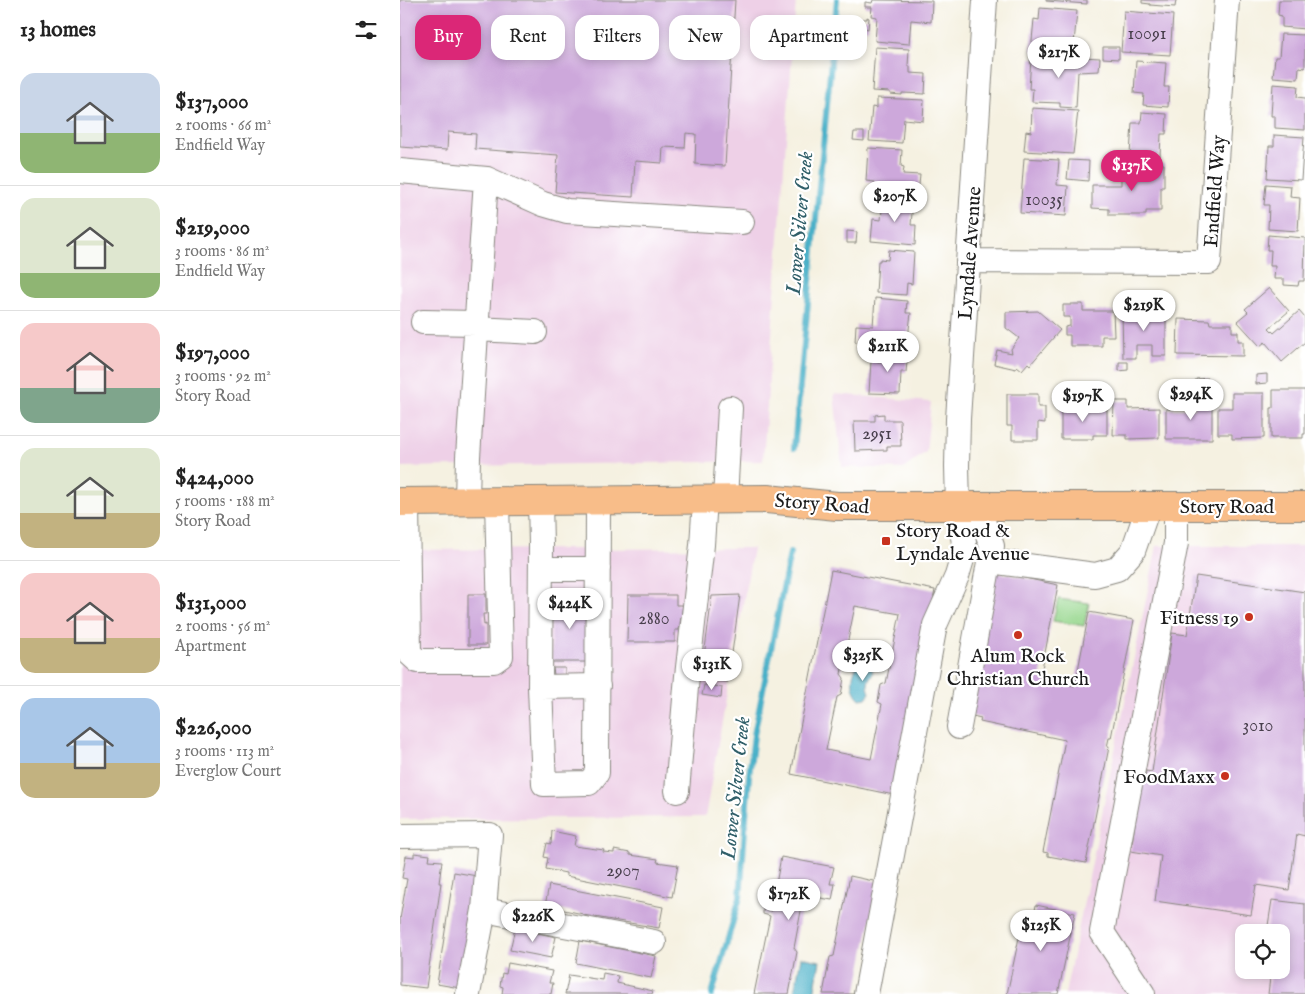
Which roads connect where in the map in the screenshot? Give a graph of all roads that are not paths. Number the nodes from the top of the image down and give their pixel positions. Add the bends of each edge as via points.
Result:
1 (985, 0) edge
2 (1228, 0) edge
3 (400, 171) edge
4 (486, 179) junction
5 (742, 222) dead end
6 (968, 261) junction
7 (423, 322) dead end
8 (476, 326) junction
9 (534, 332) dead end
10 (730, 408) dead end
11 (715, 499) junction
12 (540, 501) junction
13 (598, 501) junction
14 (404, 502) edge
15 (467, 502) junction
16 (497, 502) junction
17 (1149, 505) junction
18 (958, 506) junction
19 (1176, 506) junction
20 (1305, 506) edge
21 (990, 561) junction
22 (541, 569) junction
23 (598, 569) junction
24 (598, 686) junction
25 (540, 687) junction
26 (959, 727) dead end
27 (677, 791) dead end
28 (400, 836) edge
29 (484, 910) junction
30 (654, 942) dead end
31 (468, 994) edge
32 (866, 994) edge
33 (1143, 994) edge

1 - 6 street, Lyndale Avenue
2 - 6 street, Endfield Way via 1209,262
3 - 4 street
4 - 5 street via 567,211
4 - 8 street
6 - 18 street, Lyndale Avenue via 958,419
7 - 8 street
8 - 9 street
8 - 15 street
10 - 11 street
11 - 13 main road, Story Road
11 - 18 main road, Story Road via 767,499 837,506
11 - 27 street via 702,546
12 - 13 main road, Story Road
12 - 16 main road, Story Road
12 - 22 street
13 - 23 street
14 - 15 main road, Story Road
14 - 16 street via 409,654 418,661 494,661 501,656
15 - 16 main road, Story Road
17 - 18 main road, Story Road
17 - 19 main road, Story Road
17 - 21 street via 1133,551 1117,569 1095,575
18 - 21 street via 984,524 992,546
18 - 32 street, Lyndale Avenue via 964,549 957,576 935,625
19 - 20 main road, Story Road
19 - 33 street via 1176,543 1102,932
21 - 26 street
22 - 23 street
22 - 25 street
23 - 24 street
24 - 25 street
24 - 25 street via 597,773 590,783 556,784 544,784
28 - 29 street via 490,835
29 - 30 street
29 - 31 street

